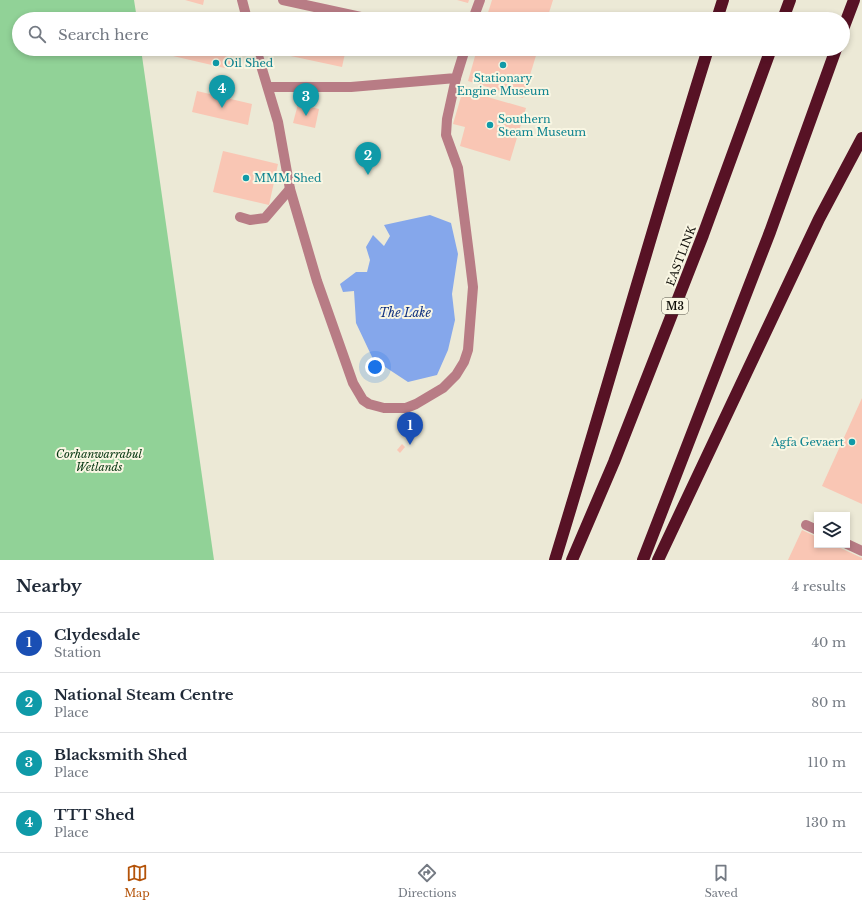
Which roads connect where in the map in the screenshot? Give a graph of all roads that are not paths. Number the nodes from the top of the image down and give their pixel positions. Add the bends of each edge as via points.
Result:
1 (242, 0) edge
2 (283, 0) edge
3 (480, 0) edge
4 (723, 0) edge
5 (790, 0) edge
6 (854, 0) edge
7 (245, 12) edge
8 (338, 12) edge
9 (476, 12) edge
10 (719, 12) edge
11 (786, 12) edge
12 (849, 12) edge
13 (258, 56) edge
14 (463, 56) edge
15 (706, 56) edge
16 (768, 56) edge
17 (833, 56) edge
18 (456, 78) junction
19 (268, 87) junction
20 (862, 138) edge
21 (290, 189) junction
22 (240, 217) dead end
23 (806, 525) dead end
24 (814, 529) edge
25 (850, 545) edge
26 (862, 551) edge
27 (555, 560) edge
28 (572, 560) edge
29 (643, 560) edge
30 (658, 560) edge

1 - 7 lane
2 - 8 lane
3 - 9 lane
4 - 10 highway
5 - 11 highway
6 - 12 highway
13 - 19 lane
14 - 18 lane
15 - 27 highway via 668,174
16 - 28 highway, EASTLINK / M3 via 700,242 614,462
17 - 29 highway via 770,232
18 - 19 lane via 351,87
18 - 21 lane via 446,135 458,168 473,287 468,350 456,375 443,388 416,404 393,409 362,400 356,390 317,281
19 - 21 lane via 278,122
20 - 30 highway via 819,219
21 - 22 lane via 265,218 250,220
23 - 24 lane
25 - 26 lane

